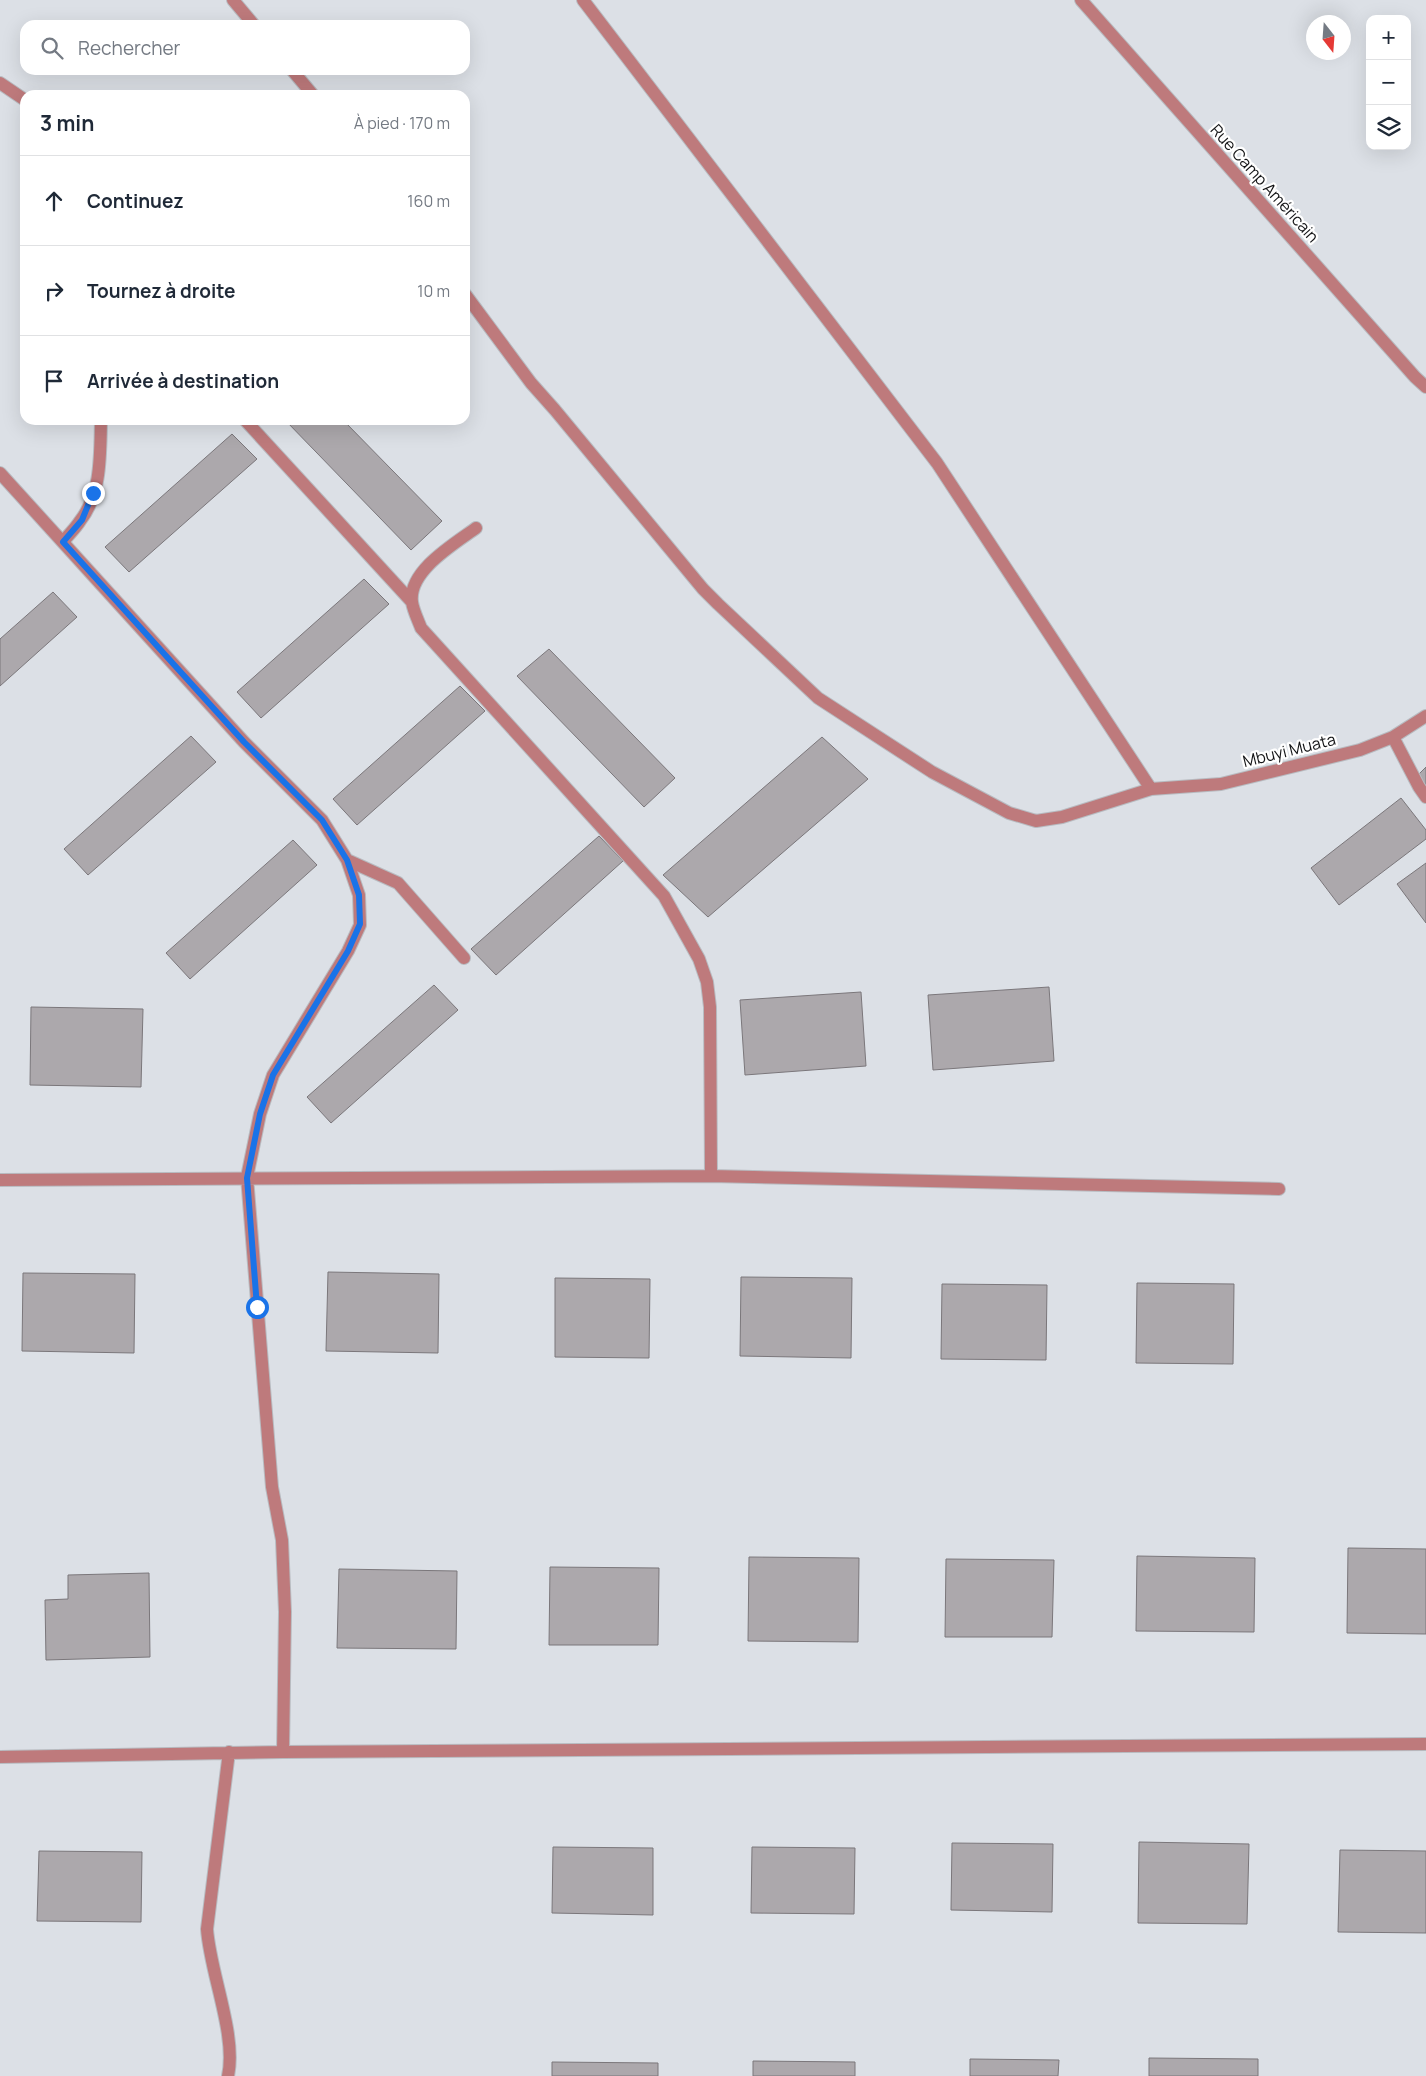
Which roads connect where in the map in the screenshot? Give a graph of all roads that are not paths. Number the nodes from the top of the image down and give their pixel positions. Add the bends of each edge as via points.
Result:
1 (233, 0) edge
2 (583, 0) edge
3 (1081, 0) edge
4 (250, 20) edge
5 (296, 75) edge
6 (0, 83) edge
7 (309, 90) edge
8 (20, 97) edge
9 (470, 301) edge
10 (1426, 387) edge
11 (102, 425) edge
12 (250, 425) edge
13 (0, 473) edge
14 (476, 528) dead end
15 (63, 542) junction
16 (411, 601) junction
17 (1426, 716) edge
18 (1393, 737) junction
19 (1151, 789) junction
20 (1426, 797) edge
21 (347, 860) junction
22 (464, 958) dead end
23 (711, 1176) junction
24 (247, 1178) junction
25 (0, 1180) edge
26 (1279, 1189) dead end
27 (1426, 1744) edge
28 (229, 1752) junction
29 (283, 1752) junction
30 (0, 1757) edge
31 (228, 2076) edge

1 - 4 street
2 - 19 street via 938,463
3 - 10 street, Rue Camp Américain
5 - 7 street
6 - 8 street
9 - 19 street, Mbuyi Muata via 531,383 703,589 818,698 932,772 1009,813 1036,820 1062,817
11 - 15 street via 100,470 93,493 82,520
12 - 16 street
13 - 15 street
14 - 16 street via 439,555 416,579
15 - 21 street via 244,742 322,820
16 - 23 street via 421,628 664,896 699,959 710,1008
17 - 18 street, Mbuyi Muata
18 - 19 street, Mbuyi Muata via 1360,750 1222,784
18 - 20 street
21 - 22 street via 398,883
21 - 24 street via 359,895 360,924 348,951 273,1075 260,1114
23 - 24 street
23 - 26 street
24 - 25 street
24 - 29 street via 272,1487 282,1540 285,1612
27 - 29 street
28 - 29 street
28 - 30 street
28 - 31 street via 207,1928 208,1949 228,2038

